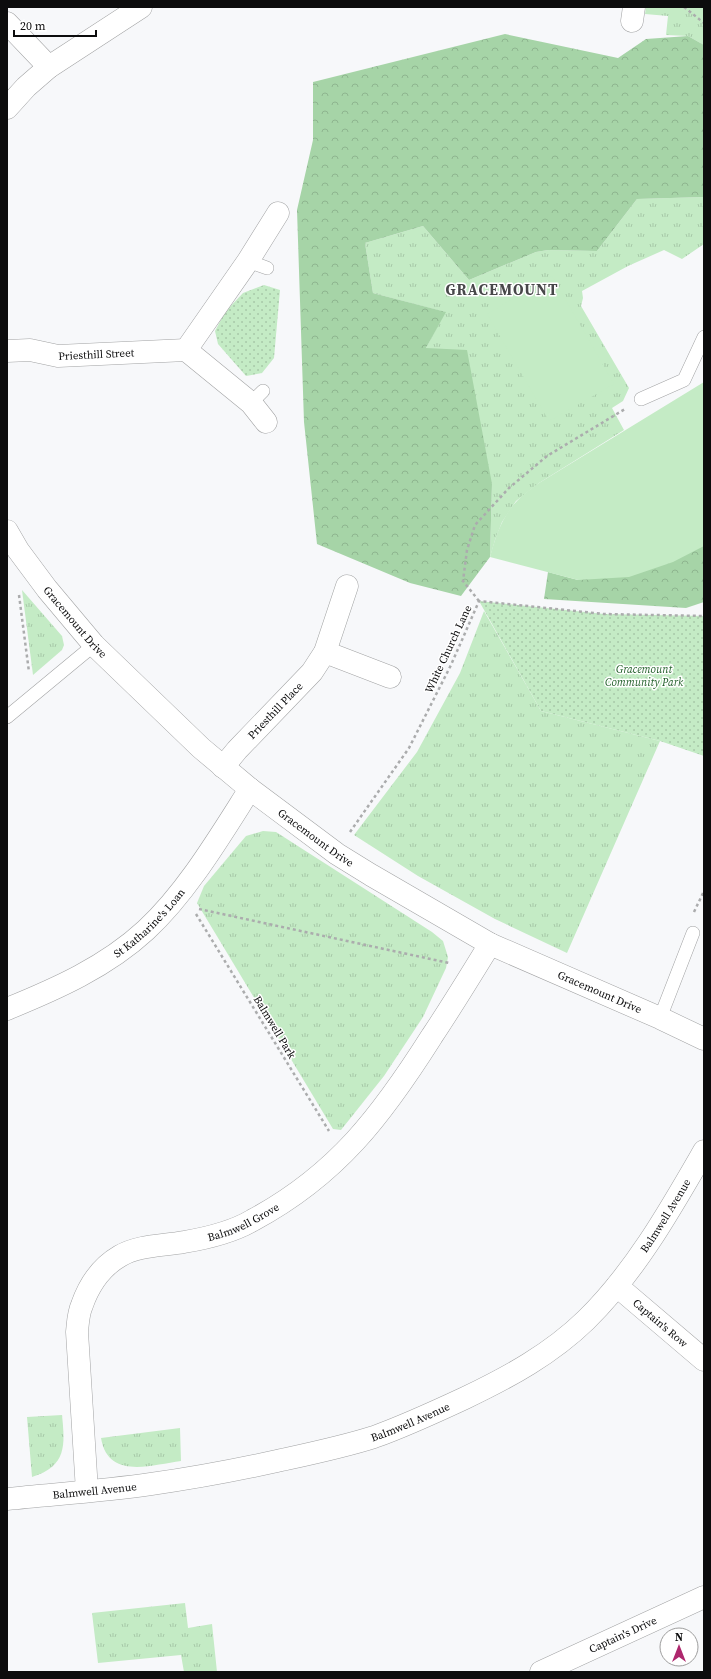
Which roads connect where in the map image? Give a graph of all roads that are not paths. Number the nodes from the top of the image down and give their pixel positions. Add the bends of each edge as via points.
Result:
1 (141, 7) edge
2 (7, 23) edge
3 (49, 67) junction
4 (7, 108) edge
5 (278, 213) dead end
6 (704, 337) edge
7 (186, 350) junction
8 (7, 351) edge
9 (641, 399) road end
10 (266, 422) dead end
11 (7, 531) edge
12 (347, 586) dead end
13 (94, 645) junction
14 (325, 652) junction
15 (390, 677) dead end
16 (7, 717) edge
17 (223, 767) junction
18 (250, 789) junction
19 (693, 933) dead end
20 (490, 944) junction
21 (7, 1009) edge
22 (660, 1018) junction
23 (704, 1039) edge
24 (704, 1151) edge
25 (618, 1286) junction
26 (704, 1360) edge
27 (87, 1491) junction
28 (7, 1499) edge
29 (704, 1596) edge
30 (541, 1672) edge

1 - 3 street
2 - 3 street
3 - 4 street
5 - 7 street via 257,264
6 - 9 lane via 684,380
7 - 8 street, Priesthill Street via 58,356 30,350
7 - 10 street via 257,397
11 - 13 street, Gracemount Drive via 47,589
12 - 14 street, Priesthill Place
13 - 16 lane
13 - 17 street, Gracemount Drive
14 - 15 street
14 - 17 street, Priesthill Place via 312,672
17 - 18 street, Gracemount Drive
18 - 20 street, Gracemount Drive via 338,854
18 - 21 street, St Katharine's Loan via 179,894 146,930 102,964 51,992
19 - 22 lane
20 - 22 street, Gracemount Drive
20 - 27 street, Balmwell Grove via 406,1078 370,1126 324,1173 292,1198 252,1221 224,1232 186,1242 143,1248 120,1256 104,1268 90,1285 81,1307 76,1332
22 - 23 street, Gracemount Drive
24 - 25 street, Balmwell Avenue
25 - 26 street, Captain's Row
25 - 27 street, Balmwell Avenue via 587,1320 531,1364 429,1415 372,1437 312,1453 235,1470 152,1484
27 - 28 street, Balmwell Avenue
29 - 30 street, Captain's Drive

